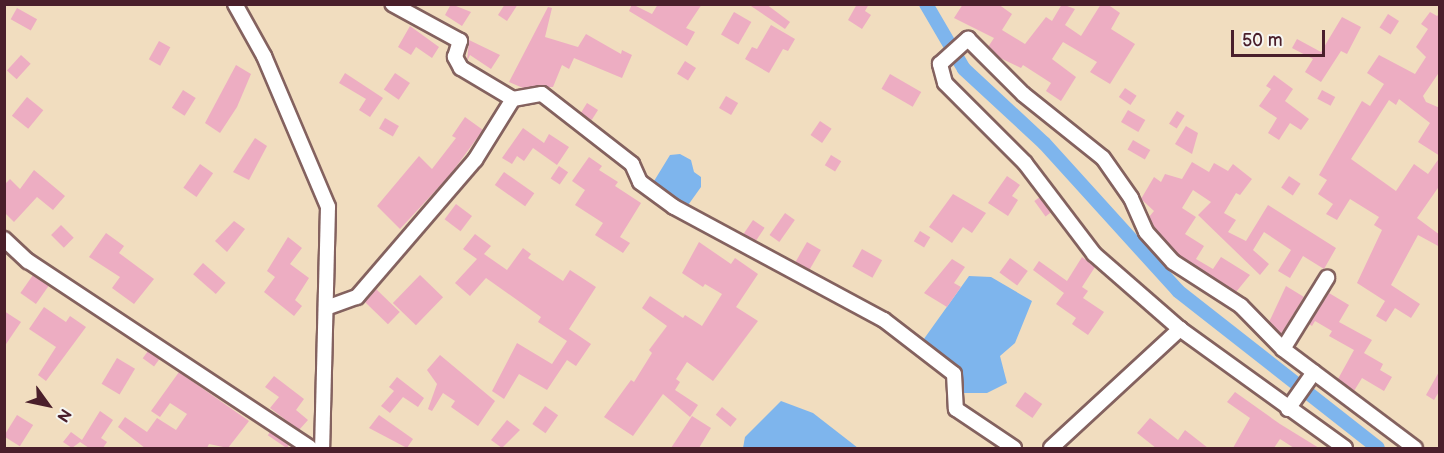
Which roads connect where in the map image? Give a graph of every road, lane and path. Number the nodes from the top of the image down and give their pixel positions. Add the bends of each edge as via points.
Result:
1 (236, 4) edge
2 (392, 4) edge
3 (513, 99) junction
4 (4, 239) edge
5 (1327, 278) dead end
6 (326, 308) junction
7 (1180, 329) junction
8 (1283, 349) junction
9 (1312, 374) junction
10 (1290, 406) junction
11 (310, 448) edge
12 (322, 448) edge
13 (1014, 448) edge
14 (1051, 448) edge
15 (1345, 448) edge
16 (1415, 448) edge

1 - 6 street via 264,56 328,207
2 - 3 street via 460,41 455,57 461,68
3 - 6 street via 475,160 357,297
3 - 13 street via 542,94 632,164 639,182 674,207 884,320 954,374 956,409
4 - 11 street via 28,261
5 - 8 street
6 - 12 street
7 - 8 street via 1094,254 1025,163 945,82 939,64 968,39 1023,94 1103,158 1131,198 1146,232 1173,262 1241,306
7 - 10 street
7 - 14 street
8 - 9 street
9 - 10 street
9 - 16 street
10 - 15 street

